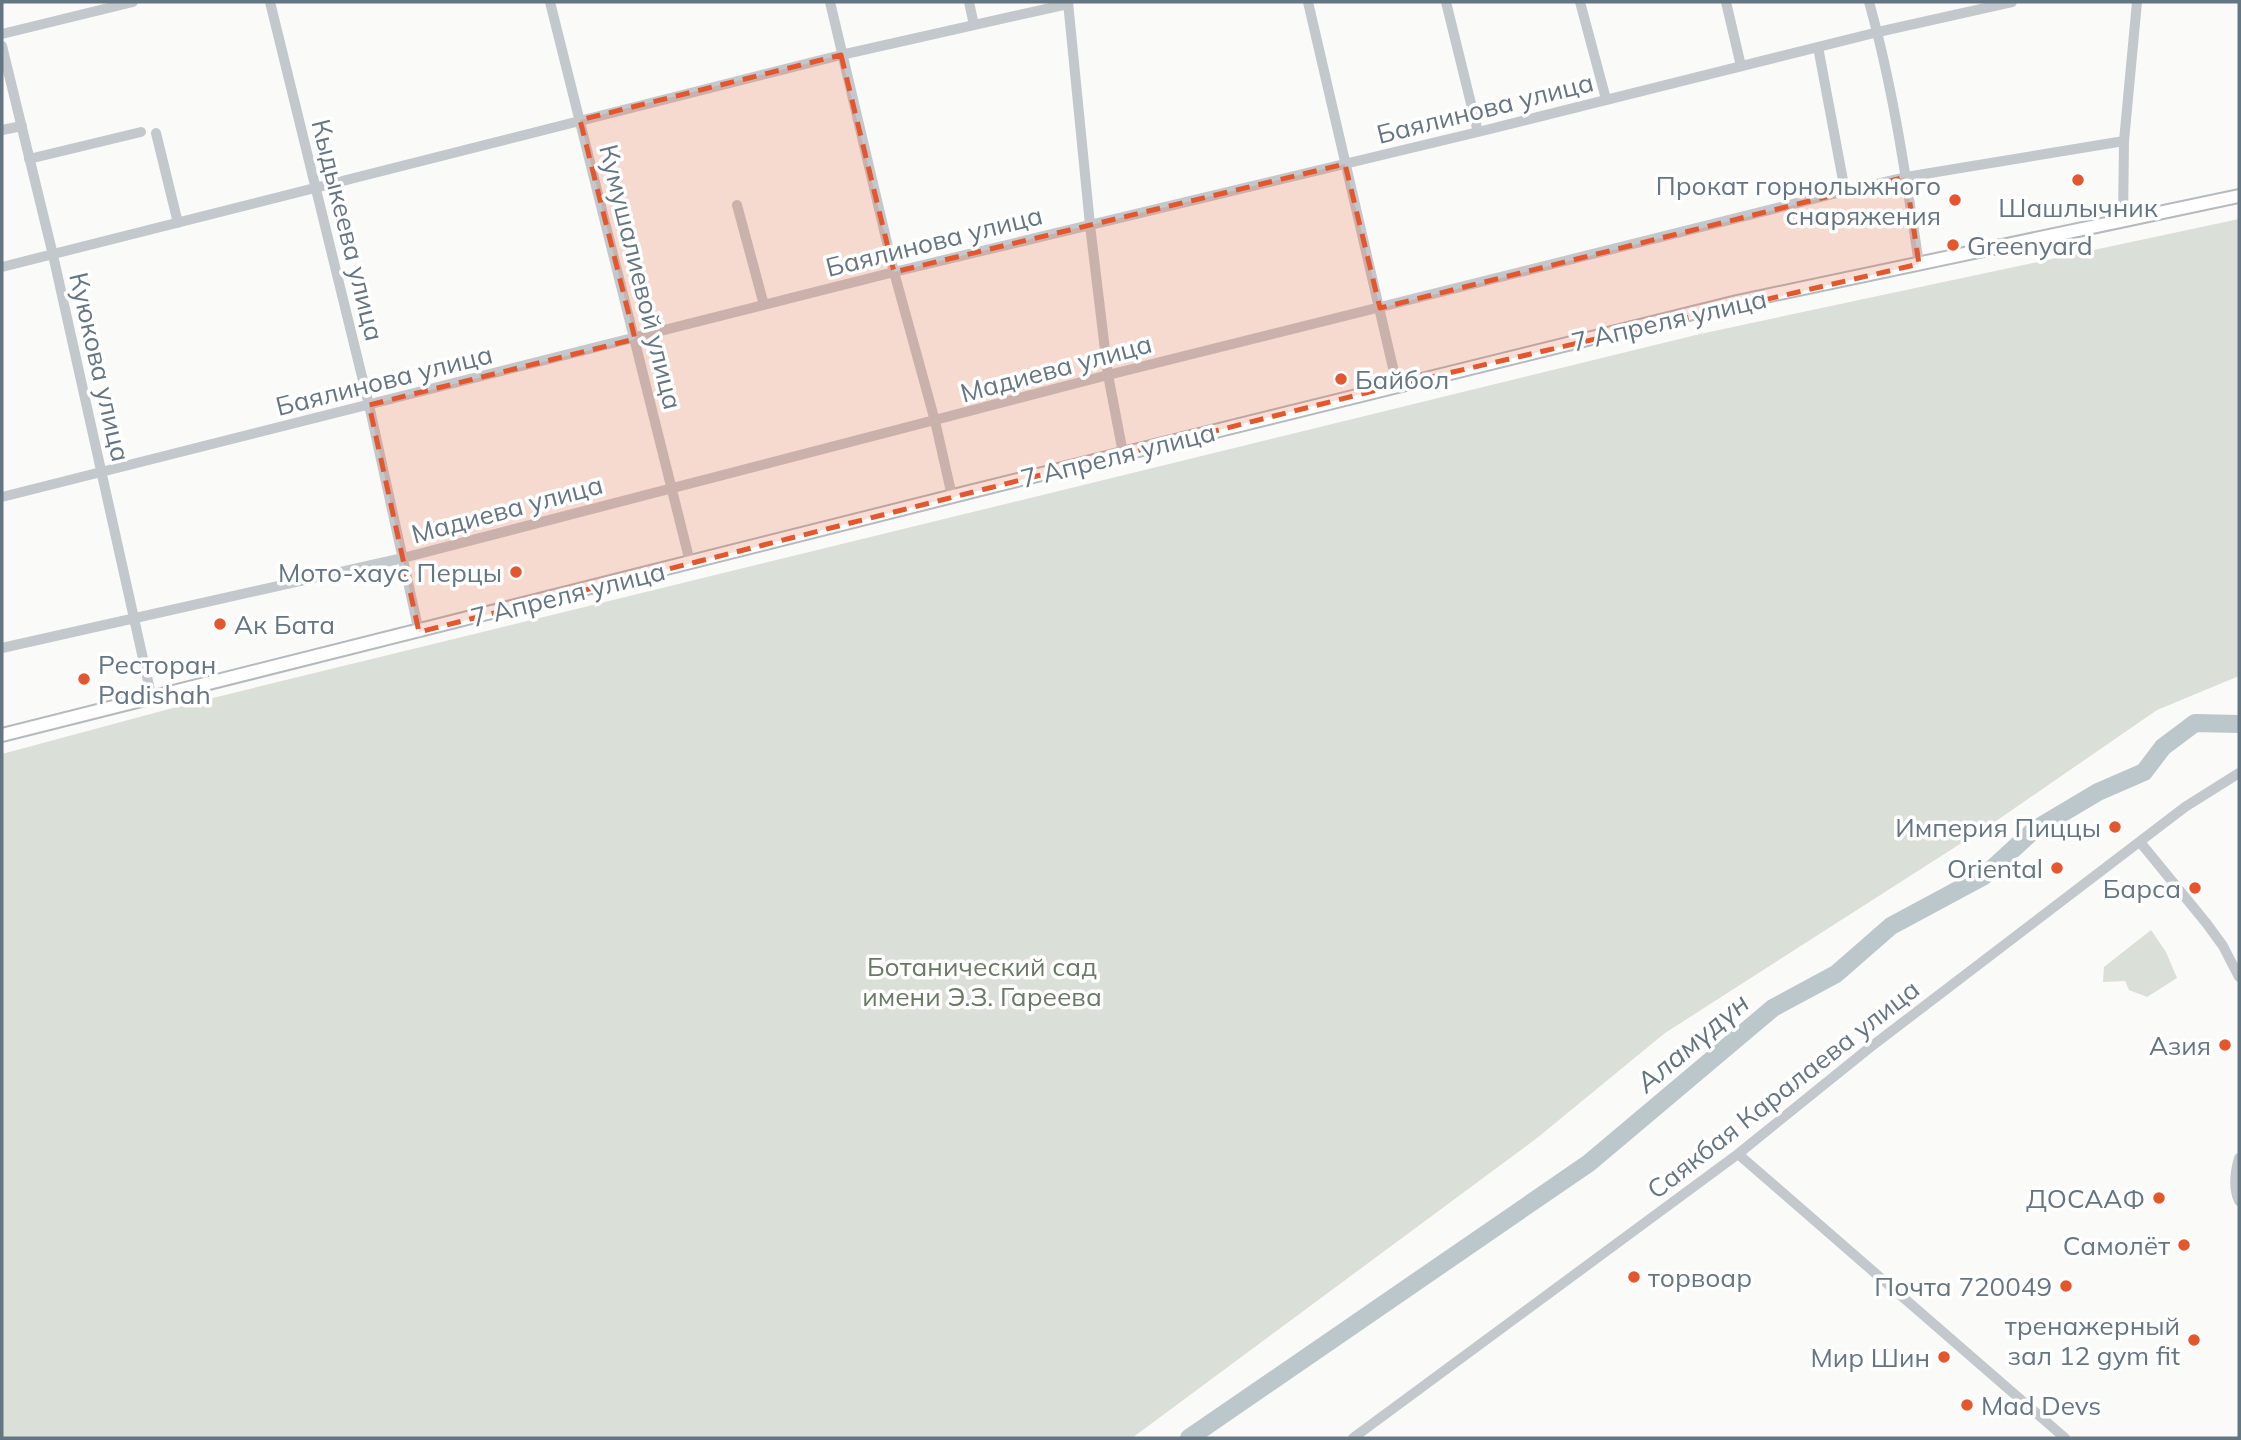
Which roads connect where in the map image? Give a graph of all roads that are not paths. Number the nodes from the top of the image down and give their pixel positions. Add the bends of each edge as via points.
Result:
1 (133, 2) edge
2 (270, 2) edge
3 (550, 2) edge
4 (830, 2) edge
5 (969, 2) edge
6 (1308, 2) edge
7 (1446, 2) edge
8 (1580, 2) edge
9 (1726, 2) edge
10 (1869, 2) edge
11 (2012, 2) edge
12 (2137, 2) edge
13 (1068, 3) edge
14 (974, 25) junction
15 (1878, 32) junction
16 (2, 34) edge
17 (2, 46) edge
18 (1818, 47) junction
19 (841, 55) junction
20 (1741, 66) junction
21 (1606, 99) junction
22 (580, 120) junction
23 (22, 126) junction
24 (2, 130) edge
25 (141, 132) dead end
26 (1478, 132) junction
27 (156, 133) dead end
28 (2124, 141) junction
29 (29, 159) junction
30 (1345, 164) junction
31 (1906, 177) junction
32 (317, 187) junction
33 (1845, 191) junction
34 (2239, 196) edge
35 (737, 205) dead end
36 (2123, 221) junction
37 (177, 223) junction
38 (1090, 225) junction
39 (53, 255) junction
40 (1919, 264) junction
41 (2, 267) edge
42 (894, 272) junction
43 (764, 306) junction
44 (1380, 308) junction
45 (635, 339) junction
46 (1108, 375) junction
47 (1397, 385) junction
48 (369, 405) junction
49 (935, 421) junction
50 (1123, 453) junction
51 (103, 472) junction
52 (673, 488) junction
53 (952, 496) junction
54 (2, 497) edge
55 (403, 558) junction
56 (690, 562) junction
57 (134, 617) junction
58 (419, 632) junction
59 (2, 648) edge
60 (152, 699) junction
61 (2, 736) edge
62 (2239, 773) edge
63 (2140, 842) junction
64 (2239, 977) edge
65 (1738, 1154) junction
66 (2239, 1158) edge
67 (2239, 1201) edge
68 (1353, 1438) edge
69 (2065, 1438) edge

1 - 16 street
2 - 32 street, Кыдыкеева улица
3 - 22 street, Кумушалиевой улица
4 - 19 street
5 - 14 street
6 - 30 street
7 - 26 street
8 - 21 street
9 - 20 street
10 - 15 street
11 - 15 street, Баялинова улица
12 - 28 street
13 - 14 street
13 - 38 street
14 - 19 street
15 - 18 street, Баялинова улица
15 - 31 street
17 - 23 street, Куюкова улица
18 - 20 street, Баялинова улица
18 - 33 street
19 - 22 street
19 - 42 street
20 - 21 street, Баялинова улица
21 - 26 street, Баялинова улица
22 - 32 street
22 - 45 street, Кумушалиевой улица
23 - 24 street
23 - 29 street, Куюкова улица
25 - 29 street
26 - 30 street, Баялинова улица
27 - 37 street
28 - 31 street, Мадиева улица
28 - 36 street
29 - 39 street, Куюкова улица
30 - 38 street, Баялинова улица
30 - 44 street
31 - 33 street, Мадиева улица
31 - 40 street
32 - 37 street
32 - 48 street, Кыдыкеева улица
33 - 44 street, Мадиева улица
34 - 36 main road, 7 Апреля улица
35 - 43 street
36 - 40 main road, 7 Апреля улица
37 - 39 street
38 - 42 street, Баялинова улица
38 - 46 street
39 - 41 street
39 - 51 street, Куюкова улица
40 - 47 main road, 7 Апреля улица via 1737,302
42 - 43 street, Баялинова улица
42 - 49 street
43 - 45 street, Баялинова улица
44 - 46 street, Мадиева улица
44 - 47 street
45 - 48 street, Баялинова улица
45 - 52 street, Кумушалиевой улица
46 - 49 street, Мадиева улица
46 - 50 street
47 - 50 main road, 7 Апреля улица
48 - 51 street, Баялинова улица
48 - 55 street, Кыдыкеева улица
49 - 52 street, Мадиева улица
49 - 53 street
50 - 53 main road, 7 Апреля улица
51 - 54 street, Баялинова улица
51 - 57 street, Куюкова улица
52 - 55 street, Мадиева улица
52 - 56 street, Кумушалиевой улица
53 - 56 main road, 7 Апреля улица
55 - 57 street, Мадиева улица
55 - 58 street, Кыдыкеева улица
56 - 58 main road, 7 Апреля улица
57 - 59 street, Мадиева улица
57 - 60 street, Куюкова улица
58 - 60 main road, 7 Апреля улица
60 - 61 main road, 7 Апреля улица
62 - 63 street, Саякбая Каралаева улица
63 - 64 street via 2207,924
63 - 65 street, Саякбая Каралаева улица
65 - 68 street, Саякбая Каралаева улица
65 - 69 street
66 - 67 street via 2235,1178

